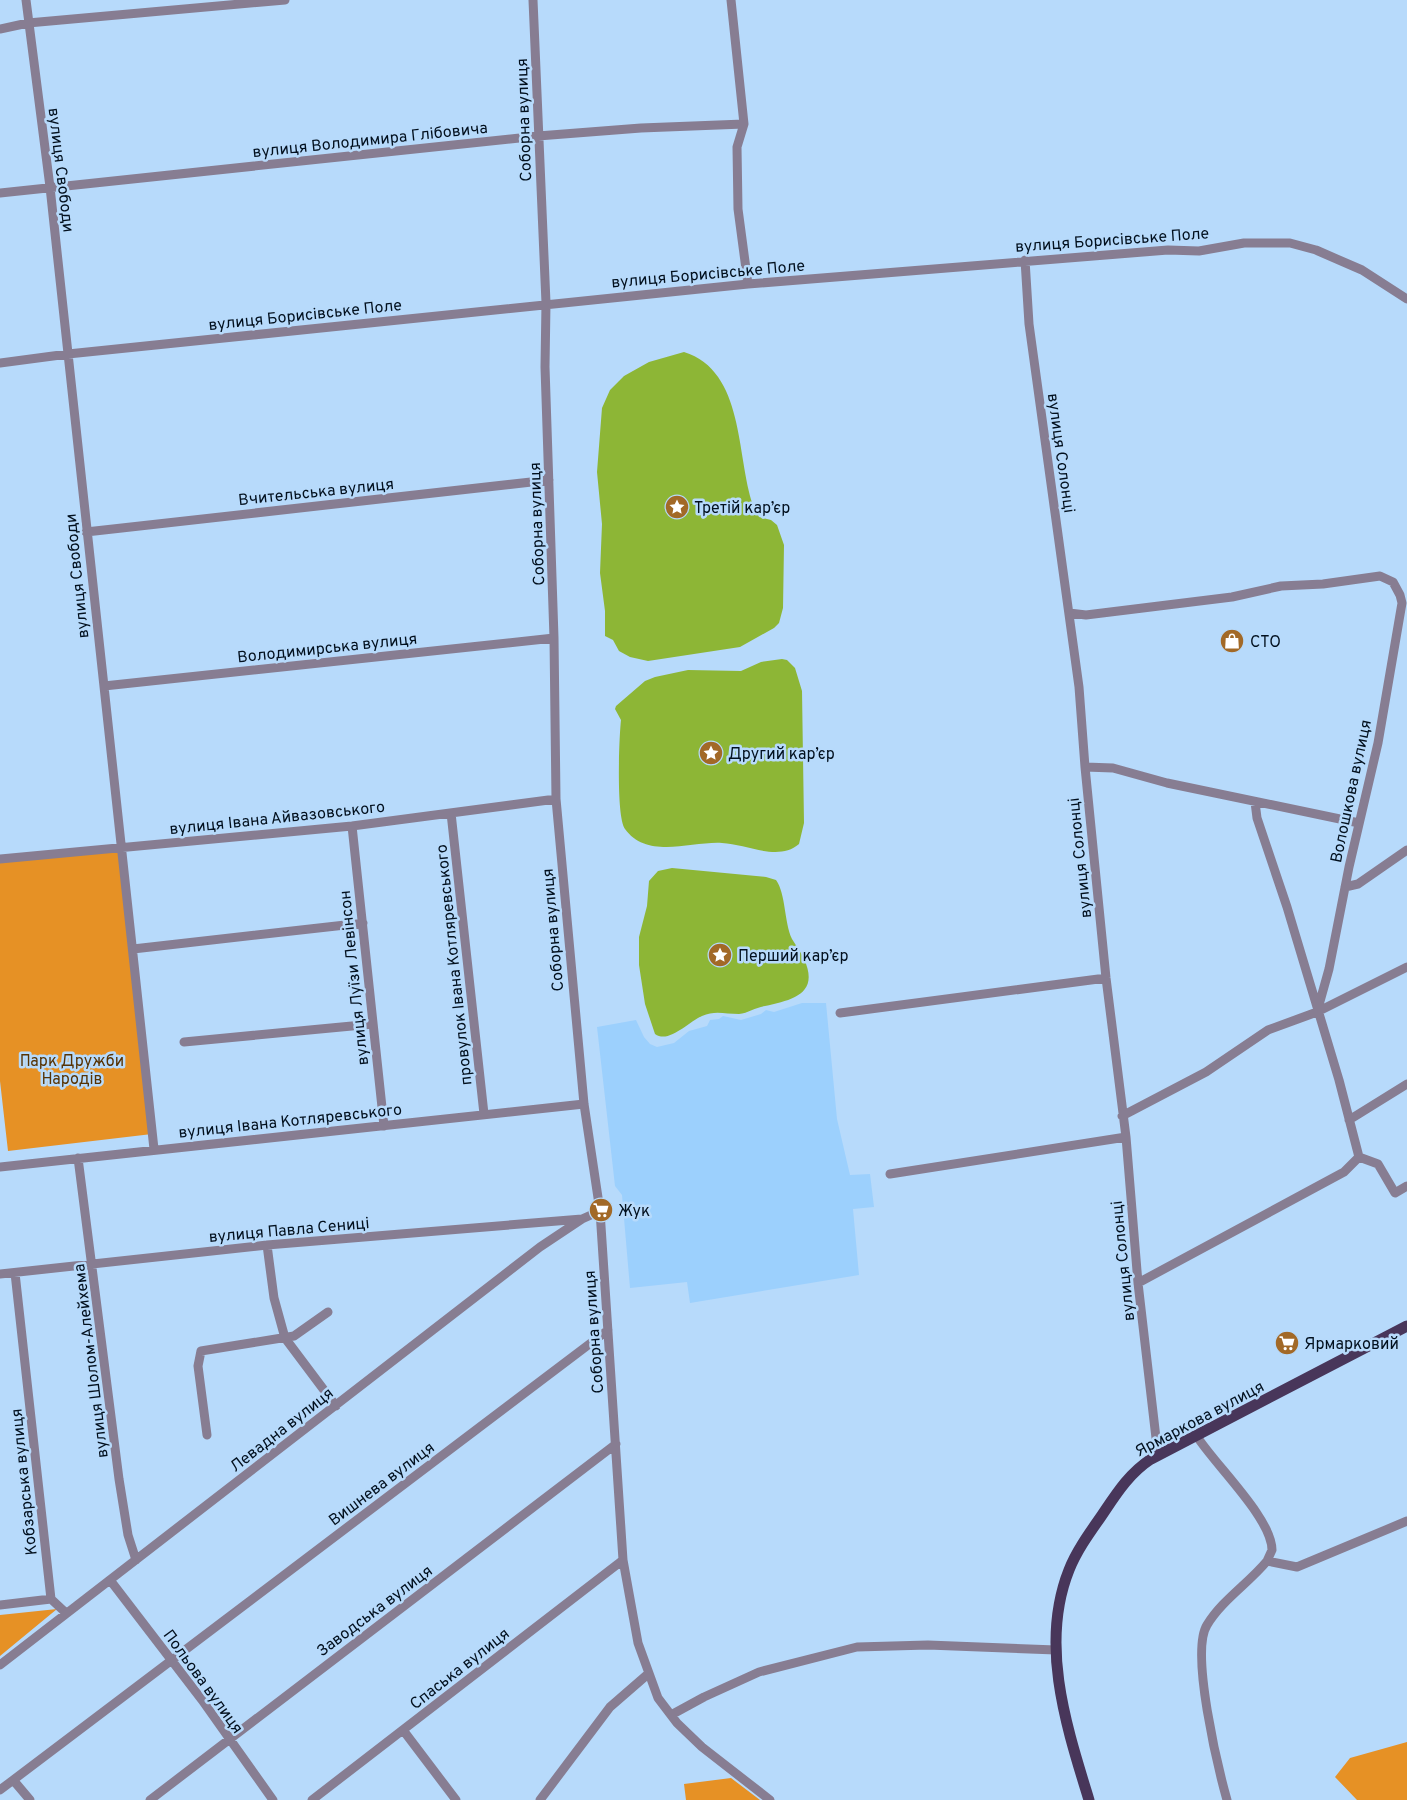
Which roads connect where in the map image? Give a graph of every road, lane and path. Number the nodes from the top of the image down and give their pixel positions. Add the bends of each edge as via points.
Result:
1 (26, 0) edge
2 (285, 0) edge
3 (533, 0) edge
4 (731, 0) edge
5 (28, 23) junction
6 (0, 29) edge
7 (744, 124) junction
8 (538, 136) junction
9 (50, 187) junction
10 (0, 193) edge
11 (1025, 260) junction
12 (748, 284) junction
13 (1407, 299) edge
14 (546, 304) junction
15 (68, 354) junction
16 (0, 364) edge
17 (550, 480) junction
18 (86, 532) junction
19 (1402, 603) junction
20 (1069, 613) junction
21 (1407, 623) edge
22 (554, 638) junction
23 (104, 686) junction
24 (1085, 767) junction
25 (556, 799) junction
26 (1254, 802) junction
27 (451, 813) junction
28 (1359, 823) junction
29 (352, 826) junction
30 (123, 847) junction
31 (1407, 850) edge
32 (0, 858) edge
33 (1345, 887) junction
34 (363, 924) junction
35 (133, 949) junction
36 (1407, 967) edge
37 (1106, 978) junction
38 (1317, 1012) junction
39 (840, 1013) dead end
40 (373, 1024) junction
41 (184, 1042) dead end
42 (1407, 1084) edge
43 (584, 1104) junction
44 (484, 1114) junction
45 (1122, 1116) junction
46 (1350, 1120) junction
47 (384, 1126) junction
48 (1126, 1137) junction
49 (154, 1150) junction
50 (78, 1158) junction
51 (1359, 1158) junction
52 (0, 1167) edge
53 (890, 1174) dead end
54 (1407, 1186) edge
55 (600, 1211) junction
56 (582, 1219) junction
57 (267, 1245) junction
58 (93, 1264) junction
59 (15, 1273) junction
60 (0, 1274) edge
61 (1138, 1284) junction
62 (328, 1312) dead end
63 (1407, 1326) edge
64 (608, 1330) junction
65 (284, 1338) junction
66 (336, 1406) junction
67 (207, 1434) dead end
68 (1196, 1435) junction
69 (616, 1444) junction
70 (1161, 1453) junction
71 (1407, 1521) edge
72 (136, 1560) junction
73 (623, 1560) junction
74 (1267, 1561) junction
75 (110, 1580) junction
76 (52, 1598) junction
77 (0, 1606) edge
78 (66, 1613) junction
79 (1056, 1650) junction
80 (172, 1660) junction
81 (0, 1665) edge
82 (648, 1674) junction
83 (671, 1715) junction
84 (403, 1730) junction
85 (229, 1740) junction
86 (14, 1781) junction
87 (0, 1790) edge
88 (30, 1800) edge
89 (150, 1800) edge
90 (273, 1800) edge
91 (312, 1800) edge
92 (456, 1800) edge
93 (540, 1800) edge
94 (770, 1800) edge
95 (1087, 1800) edge
96 (1227, 1800) edge

1 - 5 street, вулиця Свободи
2 - 5 street
3 - 8 street, Соборна вулиця
4 - 7 street
5 - 6 street
5 - 9 street, вулиця Свободи
7 - 8 street, вулиця Володимира Глібовича
7 - 12 street via 737,147 738,209
8 - 9 street, вулиця Володимира Глібовича
8 - 14 street, Соборна вулиця
9 - 10 street, вулиця Володимира Глібовича
9 - 15 street, вулиця Свободи
11 - 12 street, вулиця Борисівське Поле
11 - 13 street, вулиця Борисівське Поле via 1199,250 1244,243 1290,243 1349,263
11 - 20 street, вулиця Солонці via 1030,332
12 - 14 street, вулиця Борисівське Поле
14 - 15 street, вулиця Борисівське Поле
14 - 17 street, Соборна вулиця
15 - 16 street, вулиця Борисівське Поле
15 - 18 street, вулиця Свободи
17 - 18 street, Вчительська вулиця
17 - 22 street, Соборна вулиця
18 - 23 street, вулиця Свободи
19 - 20 street via 1393,582 1380,576 1281,586 1232,597 1086,615
19 - 21 street
19 - 28 street, Волошкова вулиця
20 - 24 street, вулиця Солонці
22 - 23 street, Володимирська вулиця
22 - 25 street, Соборна вулиця
23 - 30 street, вулиця Свободи
24 - 26 street via 1113,768
24 - 37 street, вулиця Солонці
25 - 27 street, вулиця Івана Айвазовського
25 - 43 street, Соборна вулиця
26 - 28 street
26 - 38 street
27 - 29 street, вулиця Івана Айвазовського
27 - 44 street, провулок Івана Котляревського
28 - 33 street, Волошкова вулиця
29 - 30 street, вулиця Івана Айвазовського
29 - 34 street, вулиця Луїзи Левінсон
30 - 32 street, вулиця Івана Айвазовського
30 - 35 street, вулиця Свободи
31 - 33 street, Волошкова вулиця via 1358,884
33 - 38 street, Волошкова вулиця
34 - 35 street
34 - 40 street, вулиця Луїзи Левінсон
35 - 49 street, вулиця Свободи
36 - 38 street
37 - 39 street
37 - 45 street, вулиця Солонці
38 - 45 street via 1268,1030 1206,1072
38 - 46 street
40 - 41 street
40 - 47 street, вулиця Луїзи Левінсон
42 - 46 street
43 - 44 street, вулиця Івана Котляревського
43 - 55 street, Соборна вулиця
44 - 47 street, вулиця Івана Котляревського
45 - 48 street, вулиця Солонці
46 - 51 street
47 - 49 street, вулиця Івана Котляревського
48 - 53 street
48 - 61 street, вулиця Солонці
49 - 50 street, вулиця Івана Котляревського
50 - 52 street, вулиця Івана Котляревського
50 - 58 street, вулиця Шолом-Алейхема
51 - 54 street via 1378,1164 1395,1193
51 - 61 street via 1344,1172
55 - 56 street
55 - 64 street, Соборна вулиця
56 - 57 street, вулиця Павла Сениці
56 - 66 street, Левадна вулиця
57 - 58 street, вулиця Павла Сениці
57 - 65 street via 274,1298
58 - 59 street, вулиця Павла Сениці
58 - 72 street, вулиця Шолом-Алейхема via 119,1479 128,1535
59 - 60 street, вулиця Павла Сениці
59 - 76 street, Кобзарська вулиця
61 - 70 street, вулиця Солонці via 1156,1438
62 - 65 street via 299,1333
63 - 68 main road, Ярмаркова вулиця
64 - 69 street, Соборна вулиця
64 - 80 street, Вишнева вулиця
65 - 66 street
65 - 67 street via 201,1351 198,1366
66 - 72 street, Левадна вулиця
68 - 70 main road, Ярмаркова вулиця
68 - 74 street via 1267,1532 1272,1550
69 - 73 street, Соборна вулиця
69 - 85 street, Заводська вулиця
70 - 79 main road, Ярмаркова вулиця via 1129,1476 1076,1555 1059,1602
71 - 74 street via 1297,1567
72 - 75 street, Левадна вулиця
73 - 82 street, Соборна вулиця via 638,1643
73 - 84 street, Спаська вулиця
74 - 96 street via 1214,1615 1201,1640 1214,1751
75 - 78 street, Левадна вулиця
75 - 80 street, Польова вулиця
76 - 77 street
76 - 78 street
78 - 81 street, Левадна вулиця
79 - 83 street via 928,1645 857,1647 760,1672
79 - 95 main road, Ярмаркова вулиця via 1065,1713
80 - 85 street, Польова вулиця
80 - 86 street, Вишнева вулиця
82 - 83 street, Соборна вулиця via 658,1698
82 - 93 street via 610,1707
83 - 94 street, Соборна вулиця via 702,1747
84 - 91 street, Спаська вулиця
84 - 92 street
85 - 89 street, Заводська вулиця
85 - 90 street, Польова вулиця
86 - 87 street, Вишнева вулиця
86 - 88 street

